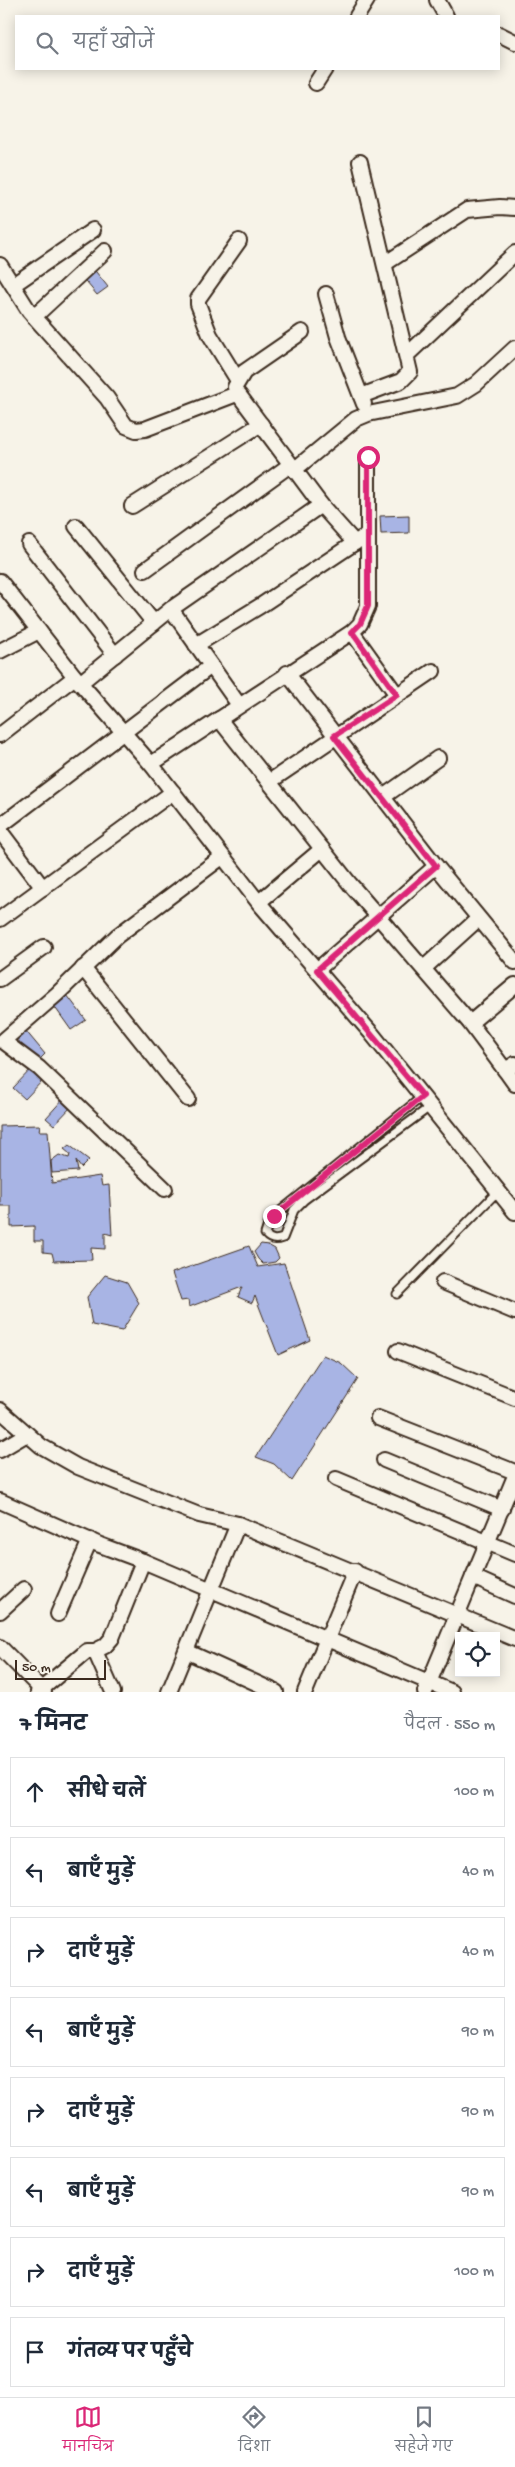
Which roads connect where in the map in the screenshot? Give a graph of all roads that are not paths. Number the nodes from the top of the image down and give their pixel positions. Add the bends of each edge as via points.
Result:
1 (367, 0) edge
2 (436, 0) edge
3 (358, 15) edge
4 (445, 15) edge
5 (500, 34) edge
6 (515, 42) edge
7 (323, 70) edge
8 (316, 83) dead end
9 (360, 162) dead end
10 (515, 208) edge
11 (93, 230) dead end
12 (238, 241) dead end
13 (105, 252) dead end
14 (515, 253) edge
15 (386, 264) junction
16 (0, 265) edge
17 (13, 285) junction
18 (326, 294) dead end
19 (34, 318) junction
20 (302, 332) dead end
21 (515, 348) edge
22 (407, 355) junction
23 (237, 380) junction
24 (234, 395) junction
25 (361, 396) junction
26 (368, 414) junction
27 (261, 424) junction
28 (368, 457) dead end
29 (292, 468) junction
30 (321, 505) junction
31 (132, 506) dead end
32 (76, 526) dead end
33 (361, 539) junction
34 (29, 544) dead end
35 (145, 570) dead end
36 (0, 581) edge
37 (171, 609) junction
38 (154, 623) junction
39 (39, 631) junction
40 (352, 632) junction
41 (196, 645) junction
42 (0, 651) edge
43 (114, 655) junction
44 (211, 666) junction
45 (433, 671) dead end
46 (287, 673) junction
47 (77, 680) junction
48 (397, 695) junction
49 (238, 705) junction
50 (219, 719) junction
51 (123, 733) junction
52 (0, 735) edge
53 (334, 736) junction
54 (438, 758) dead end
55 (151, 764) junction
56 (269, 782) junction
57 (172, 792) junction
58 (383, 797) junction
59 (0, 826) edge
60 (0, 831) edge
61 (322, 848) junction
62 (222, 857) junction
63 (436, 866) junction
64 (43, 888) junction
65 (259, 902) junction
66 (380, 916) junction
67 (0, 919) edge
68 (478, 919) junction
69 (44, 947) dead end
70 (515, 962) edge
71 (83, 968) junction
72 (424, 968) junction
73 (317, 970) junction
74 (0, 979) edge
75 (515, 985) edge
76 (470, 1023) junction
77 (2, 1040) edge
78 (510, 1067) edge
79 (515, 1084) edge
80 (188, 1099) dead end
81 (427, 1101) junction
82 (165, 1189) dead end
83 (498, 1191) junction
84 (515, 1212) edge
85 (442, 1282) dead end
86 (397, 1294) dead end
87 (515, 1312) edge
88 (398, 1351) dead end
89 (515, 1398) edge
90 (0, 1410) edge
91 (378, 1418) dead end
92 (27, 1434) junction
93 (0, 1450) edge
94 (384, 1460) dead end
95 (515, 1472) edge
96 (515, 1476) edge
97 (336, 1479) dead end
98 (0, 1501) edge
99 (502, 1509) junction
100 (238, 1524) junction
101 (90, 1540) junction
102 (487, 1543) junction
103 (515, 1554) edge
104 (143, 1561) junction
105 (355, 1571) junction
106 (473, 1577) junction
107 (24, 1589) dead end
108 (212, 1590) junction
109 (515, 1596) edge
110 (0, 1612) edge
111 (58, 1614) dead end
112 (458, 1615) junction
113 (515, 1639) edge
114 (327, 1640) junction
115 (0, 1647) edge
116 (95, 1651) junction
117 (186, 1651) junction
118 (427, 1687) edge
119 (41, 1691) edge
120 (113, 1692) edge
121 (169, 1692) edge
122 (276, 1692) edge
123 (305, 1692) edge
124 (452, 1692) edge

1 - 3 street
2 - 4 street
5 - 6 street
7 - 8 street
9 - 15 street
10 - 15 street via 467,210
11 - 17 street
12 - 23 street via 198,299 210,335
13 - 19 street
14 - 22 street
15 - 22 street
16 - 17 street
17 - 19 street
18 - 25 street via 338,337
19 - 24 street via 131,429 145,429
20 - 23 street
21 - 26 street via 476,384 457,396
22 - 25 street via 408,377
23 - 24 street
24 - 27 street via 245,401
25 - 26 street
26 - 29 street
27 - 29 street
27 - 31 street
28 - 33 street
29 - 30 street
29 - 35 street
30 - 33 street
30 - 37 street
32 - 38 street
33 - 40 street via 368,606 360,624
33 - 41 street
34 - 43 street
36 - 39 street
37 - 38 street
37 - 41 street
38 - 43 street
39 - 42 street
39 - 47 street
40 - 46 street
40 - 48 street
41 - 44 street
43 - 47 street
44 - 49 street
44 - 51 street
45 - 48 street
46 - 49 street
46 - 53 street
47 - 51 street
47 - 52 street
48 - 53 street
49 - 50 street
50 - 55 street
50 - 56 street
51 - 55 street
51 - 59 street
53 - 56 street
53 - 58 street
54 - 58 street
55 - 57 street
56 - 61 street
57 - 62 street
57 - 64 street
58 - 63 street
60 - 64 street
61 - 65 street
61 - 66 street
62 - 65 street
62 - 71 street via 117,936
63 - 66 street
63 - 68 street
64 - 67 street
65 - 73 street
66 - 72 street
66 - 73 street
68 - 70 street
68 - 72 street
69 - 74 street
71 - 77 street
71 - 80 street
72 - 76 street
73 - 81 street
75 - 76 street
76 - 78 street
77 - 82 street via 40,1068
78 - 79 street
81 - 81 lane via 304,1200 294,1210 283,1238 269,1239 265,1234 274,1216
81 - 83 street
83 - 84 street
83 - 86 lane
85 - 87 street
88 - 89 street
90 - 92 street
91 - 95 street
92 - 93 street
92 - 100 street via 78,1467 199,1515
94 - 99 street
96 - 99 street
97 - 102 street
98 - 101 street
99 - 102 street
100 - 105 street
100 - 108 street
101 - 104 street
101 - 111 street
102 - 103 street
102 - 106 street
104 - 108 street
104 - 116 street via 112,1638
105 - 112 street
105 - 114 street
106 - 109 street
106 - 112 street
107 - 110 street
108 - 114 street
108 - 117 street
112 - 113 street
112 - 118 street
114 - 118 street
114 - 123 street
115 - 119 street
116 - 119 street via 87,1651 78,1657
116 - 120 street
117 - 121 street
117 - 122 street
118 - 124 street

